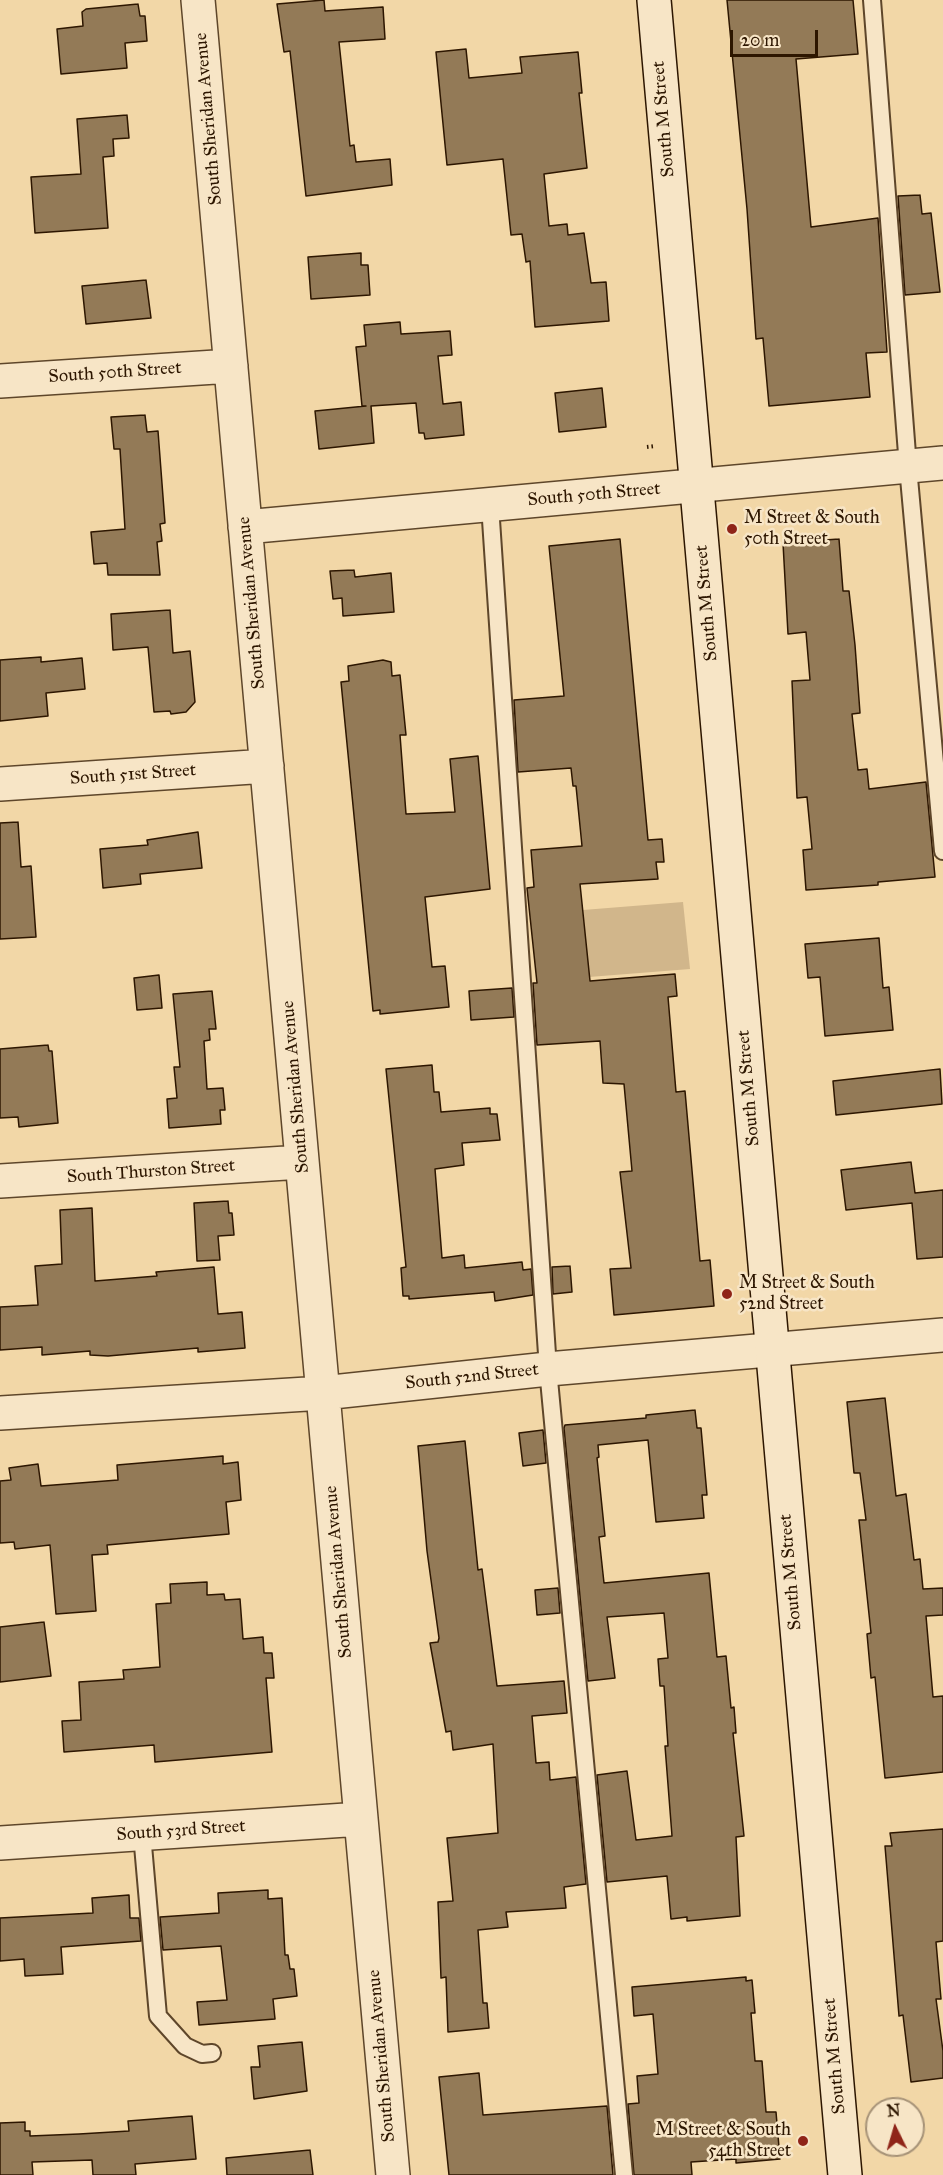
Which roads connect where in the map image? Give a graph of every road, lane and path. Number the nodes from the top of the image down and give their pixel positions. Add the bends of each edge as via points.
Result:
1 (198, 0) edge
2 (654, 0) edge
3 (872, 0) edge
4 (231, 366) junction
5 (0, 381) edge
6 (655, 446) dead end
7 (647, 447) dead end
8 (943, 463) edge
9 (908, 467) junction
10 (697, 486) junction
11 (490, 505) junction
12 (245, 528) junction
13 (267, 766) junction
14 (0, 784) edge
15 (943, 851) edge
16 (302, 1162) junction
17 (0, 1181) edge
18 (943, 1335) edge
19 (771, 1350) junction
20 (548, 1369) junction
21 (323, 1393) junction
22 (0, 1413) edge
23 (361, 1820) junction
24 (142, 1834) junction
25 (0, 1843) edge
26 (212, 2054) dead end
27 (393, 2175) edge
28 (624, 2175) edge
29 (845, 2175) edge

1 - 4 street, South Sheridan Avenue
2 - 10 street, South M Street
3 - 9 lane
4 - 5 street, South 50th Street
4 - 12 street, South Sheridan Avenue
6 - 7 path
8 - 9 street, South 50th Street
9 - 10 street, South 50th Street
9 - 15 lane
10 - 11 street, South 50th Street
10 - 19 street, South M Street
11 - 12 street, South 50th Street
11 - 20 lane
12 - 13 street, South Sheridan Avenue
13 - 14 street, South 51st Street
13 - 16 street, South Sheridan Avenue
16 - 17 street, South Thurston Street
16 - 21 street, South Sheridan Avenue
18 - 19 street, South 52nd Street
19 - 20 street, South 52nd Street
19 - 29 street, South M Street
20 - 21 street, South 52nd Street
20 - 28 lane
21 - 22 street, South 52nd Street
21 - 23 street, South Sheridan Avenue
23 - 24 street, South 53rd Street
23 - 27 street, South Sheridan Avenue
24 - 25 street, South 53rd Street
24 - 26 lane via 158,2016 185,2046

